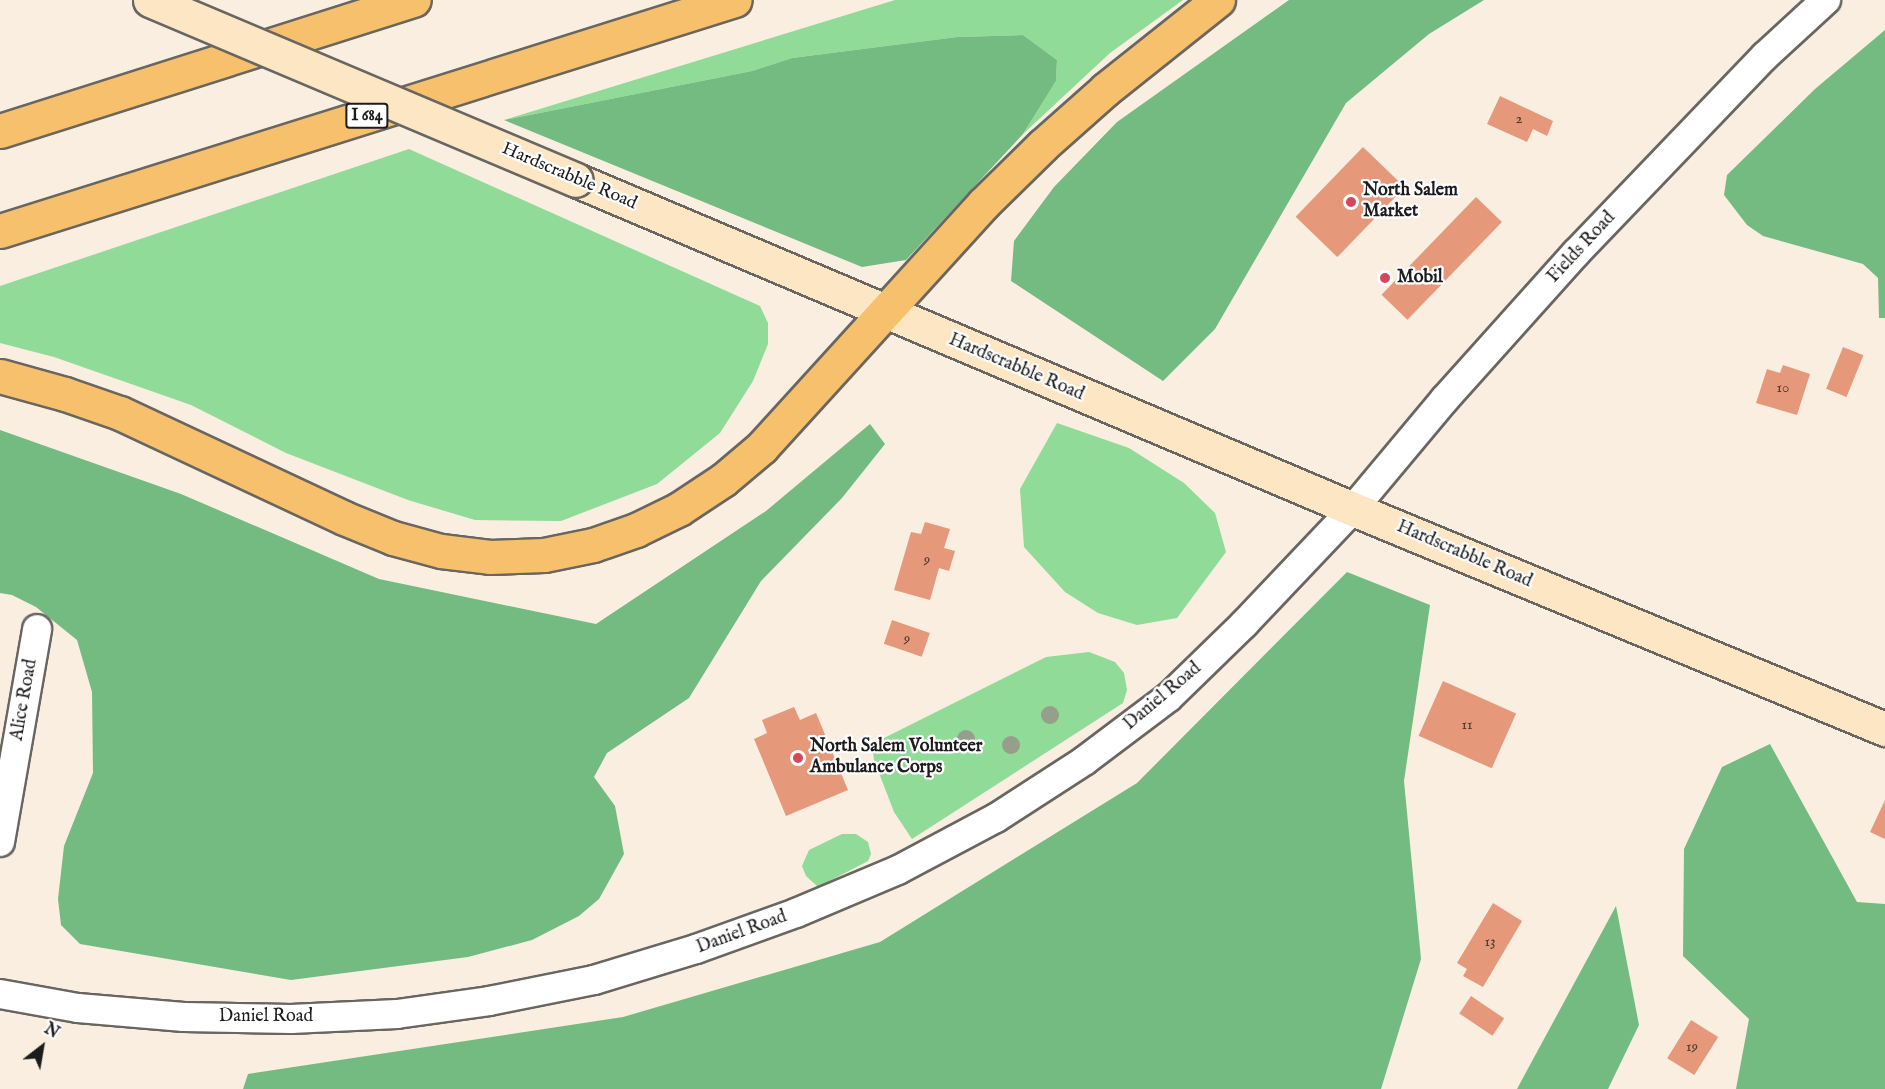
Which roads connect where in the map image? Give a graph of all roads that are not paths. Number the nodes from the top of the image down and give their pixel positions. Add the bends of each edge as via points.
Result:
1 (150, 0) edge
2 (414, 0) edge
3 (735, 0) edge
4 (1218, 0) edge
5 (1826, 0) edge
6 (0, 131) edge
7 (0, 231) edge
8 (885, 313) junction
9 (0, 376) edge
10 (1353, 509) junction
11 (37, 629) dead end
12 (1885, 729) edge
13 (0, 842) edge
14 (0, 994) edge

1 - 8 street, Hardscrabble Road, bridge
2 - 6 highway
3 - 7 highway, I 684
4 - 8 highway via 1115,81 1043,145 983,204
5 - 10 street, Fields Road via 1765,56 1576,253
8 - 9 highway via 762,447 723,480 679,509 636,530 593,545 544,555 490,557 441,551 393,538 120,413
8 - 10 street, Hardscrabble Road
10 - 12 street, Hardscrabble Road
10 - 14 street, Daniel Road via 1169,697 1084,761 996,818 898,870 707,945 594,980 397,1014 291,1019 184,1017 78,1008
11 - 13 street, Alice Road

